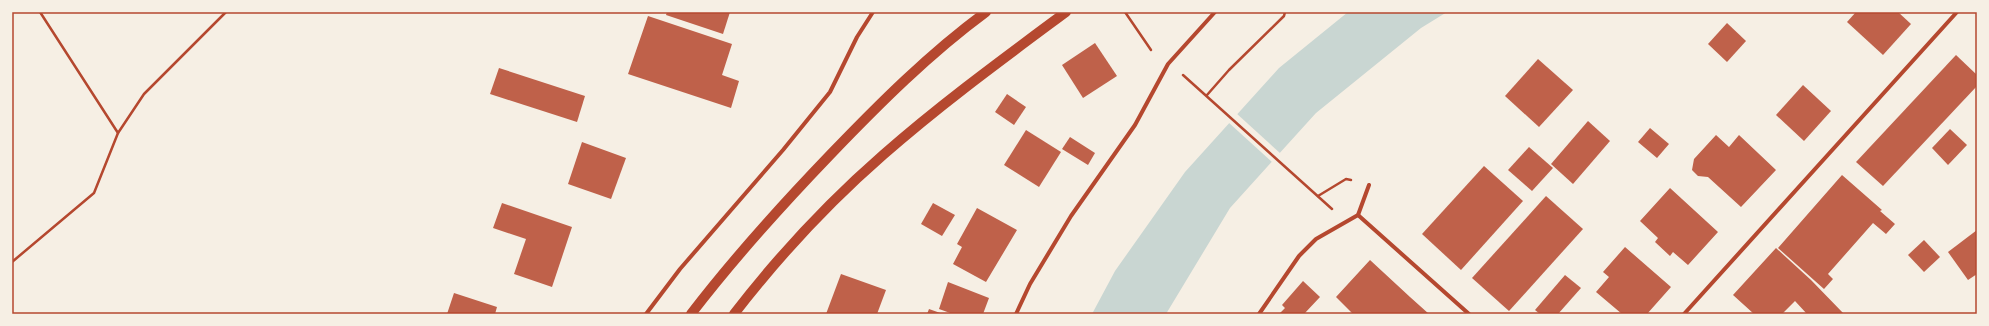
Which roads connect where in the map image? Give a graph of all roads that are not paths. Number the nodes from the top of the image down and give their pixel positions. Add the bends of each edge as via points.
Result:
1 (873, 12) edge
2 (986, 12) edge
3 (1066, 12) edge
4 (1215, 12) edge
5 (1957, 12) edge
6 (1369, 185) dead end
7 (1358, 215) junction
8 (646, 314) edge
9 (691, 314) edge
10 (734, 314) edge
11 (1016, 314) edge
12 (1259, 314) edge
13 (1469, 314) edge
14 (1684, 314) edge

1 - 8 street via 857,37 830,92 680,269
2 - 9 main road via 902,82 856,128 755,236
3 - 10 main road via 883,155 832,203 784,254
4 - 11 street via 1168,64 1135,125 1067,223 1030,284
5 - 14 street
6 - 7 street
7 - 12 street via 1316,239 1299,256
7 - 13 street

